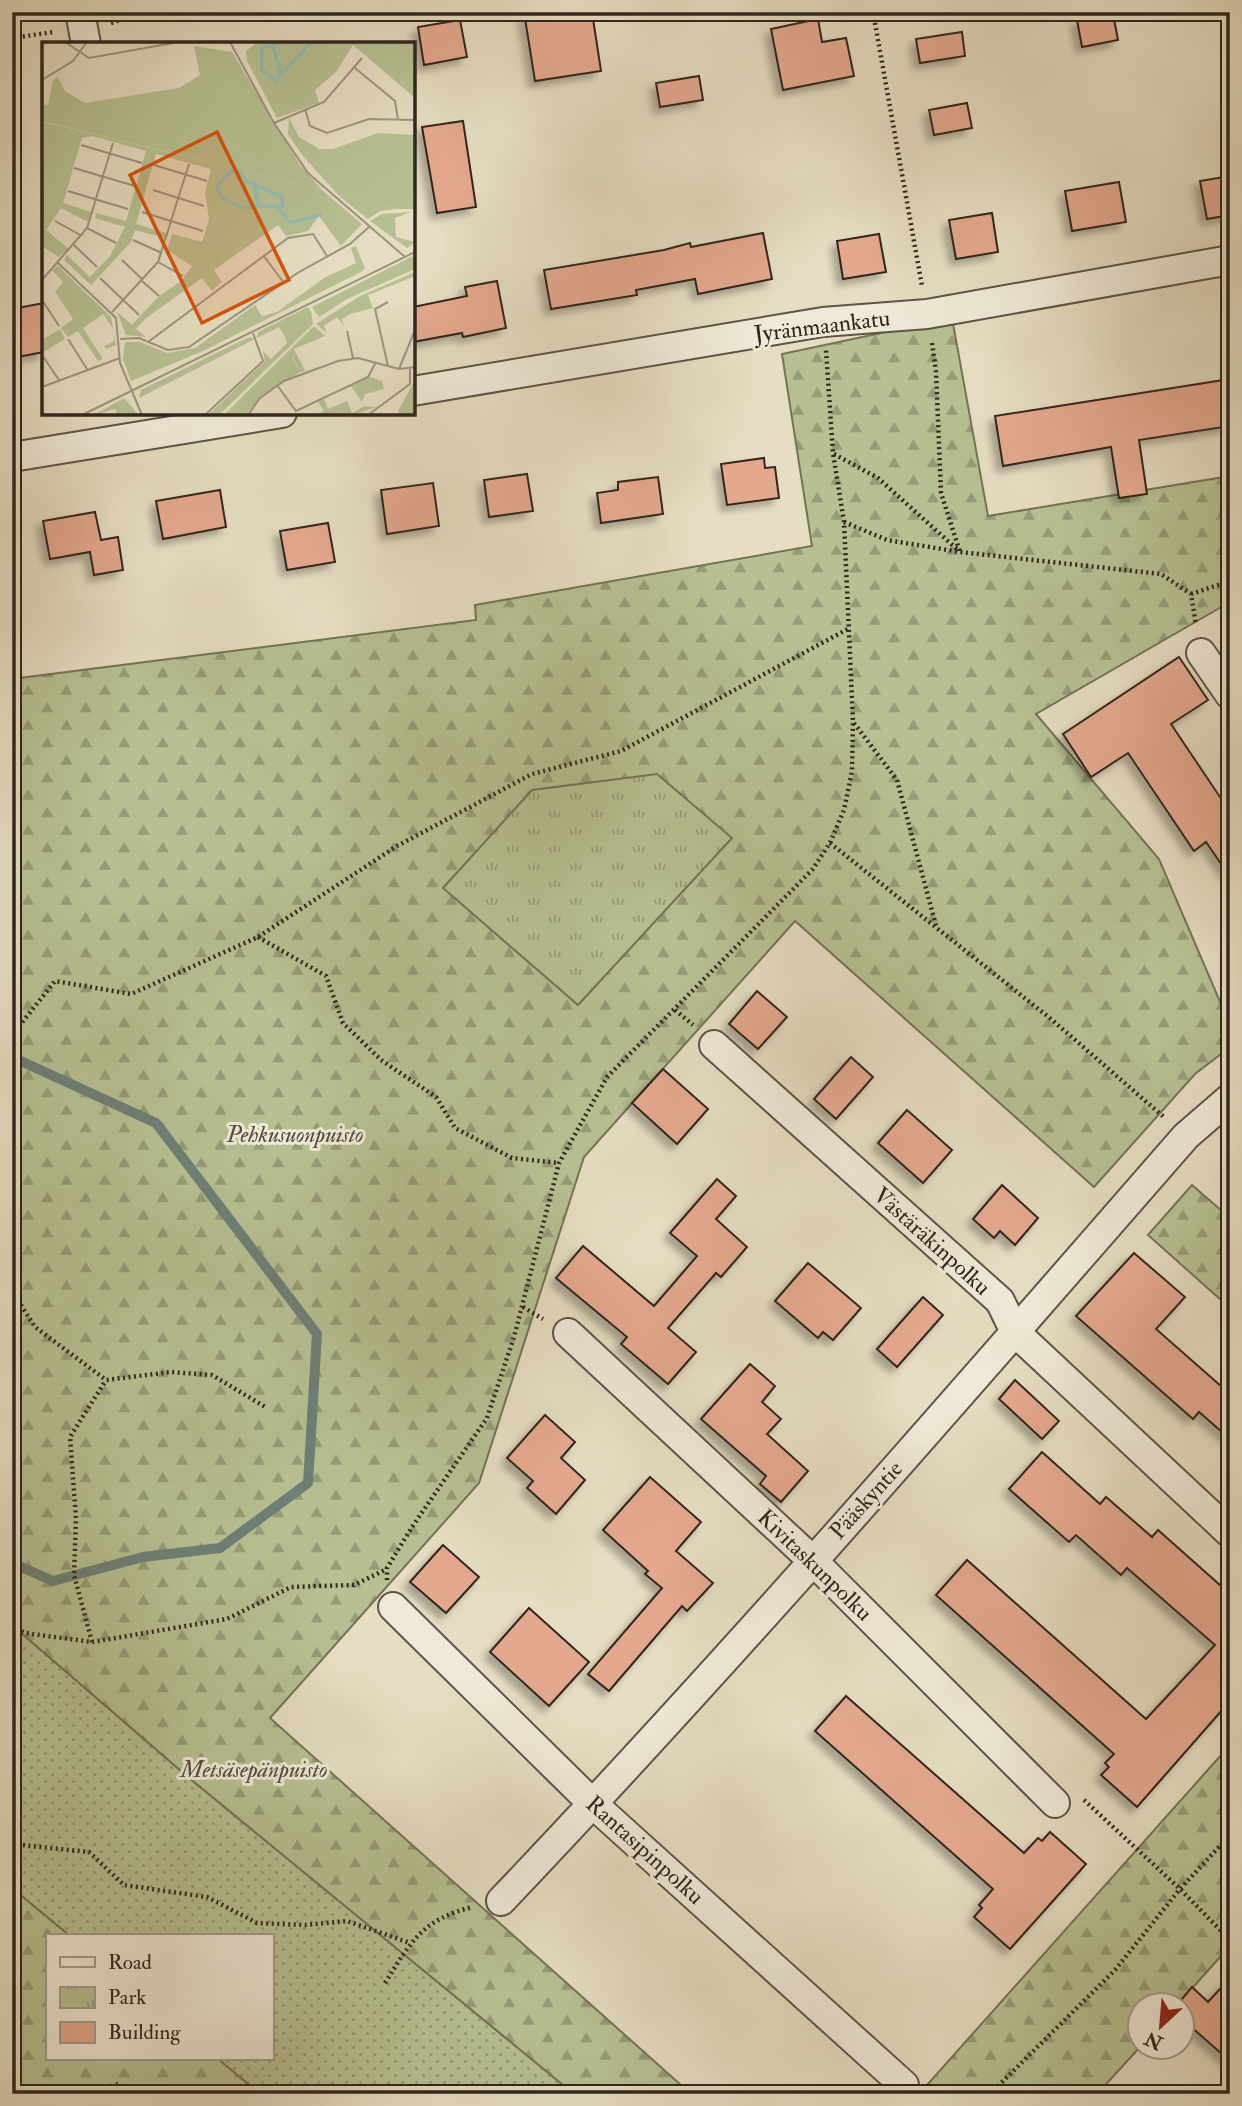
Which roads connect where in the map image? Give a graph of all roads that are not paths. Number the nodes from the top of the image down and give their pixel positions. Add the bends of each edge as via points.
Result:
1 (80, 12) edge
2 (86, 42) edge
3 (1230, 260) edge
4 (415, 391) edge
5 (259, 415) edge
6 (153, 424) edge
7 (12, 457) edge
8 (1201, 653) road end
9 (1230, 695) edge
10 (714, 1045) dead end
11 (1230, 1098) edge
12 (1015, 1332) junction
13 (568, 1333) dead end
14 (1230, 1533) edge
15 (812, 1560) junction
16 (393, 1607) road end
17 (1055, 1803) road end
18 (593, 1804) junction
19 (501, 1900) road end
20 (904, 2085) dead end

1 - 2 street
3 - 4 street, Jyränmaankatu via 927,314 823,322
5 - 6 street
6 - 7 street
8 - 9 street
10 - 12 street, Västäräkinpolku via 1000,1301
11 - 12 street, Pääskyntie via 1186,1136
12 - 14 street, Västäräkinpolku
12 - 15 street, Pääskyntie
13 - 15 street, Kivitaskunpolku
15 - 17 street, Kivitaskunpolku
15 - 18 street, Pääskyntie
16 - 18 street, Rantasipinpolku
18 - 19 street, Pääskyntie
18 - 20 street, Rantasipinpolku

